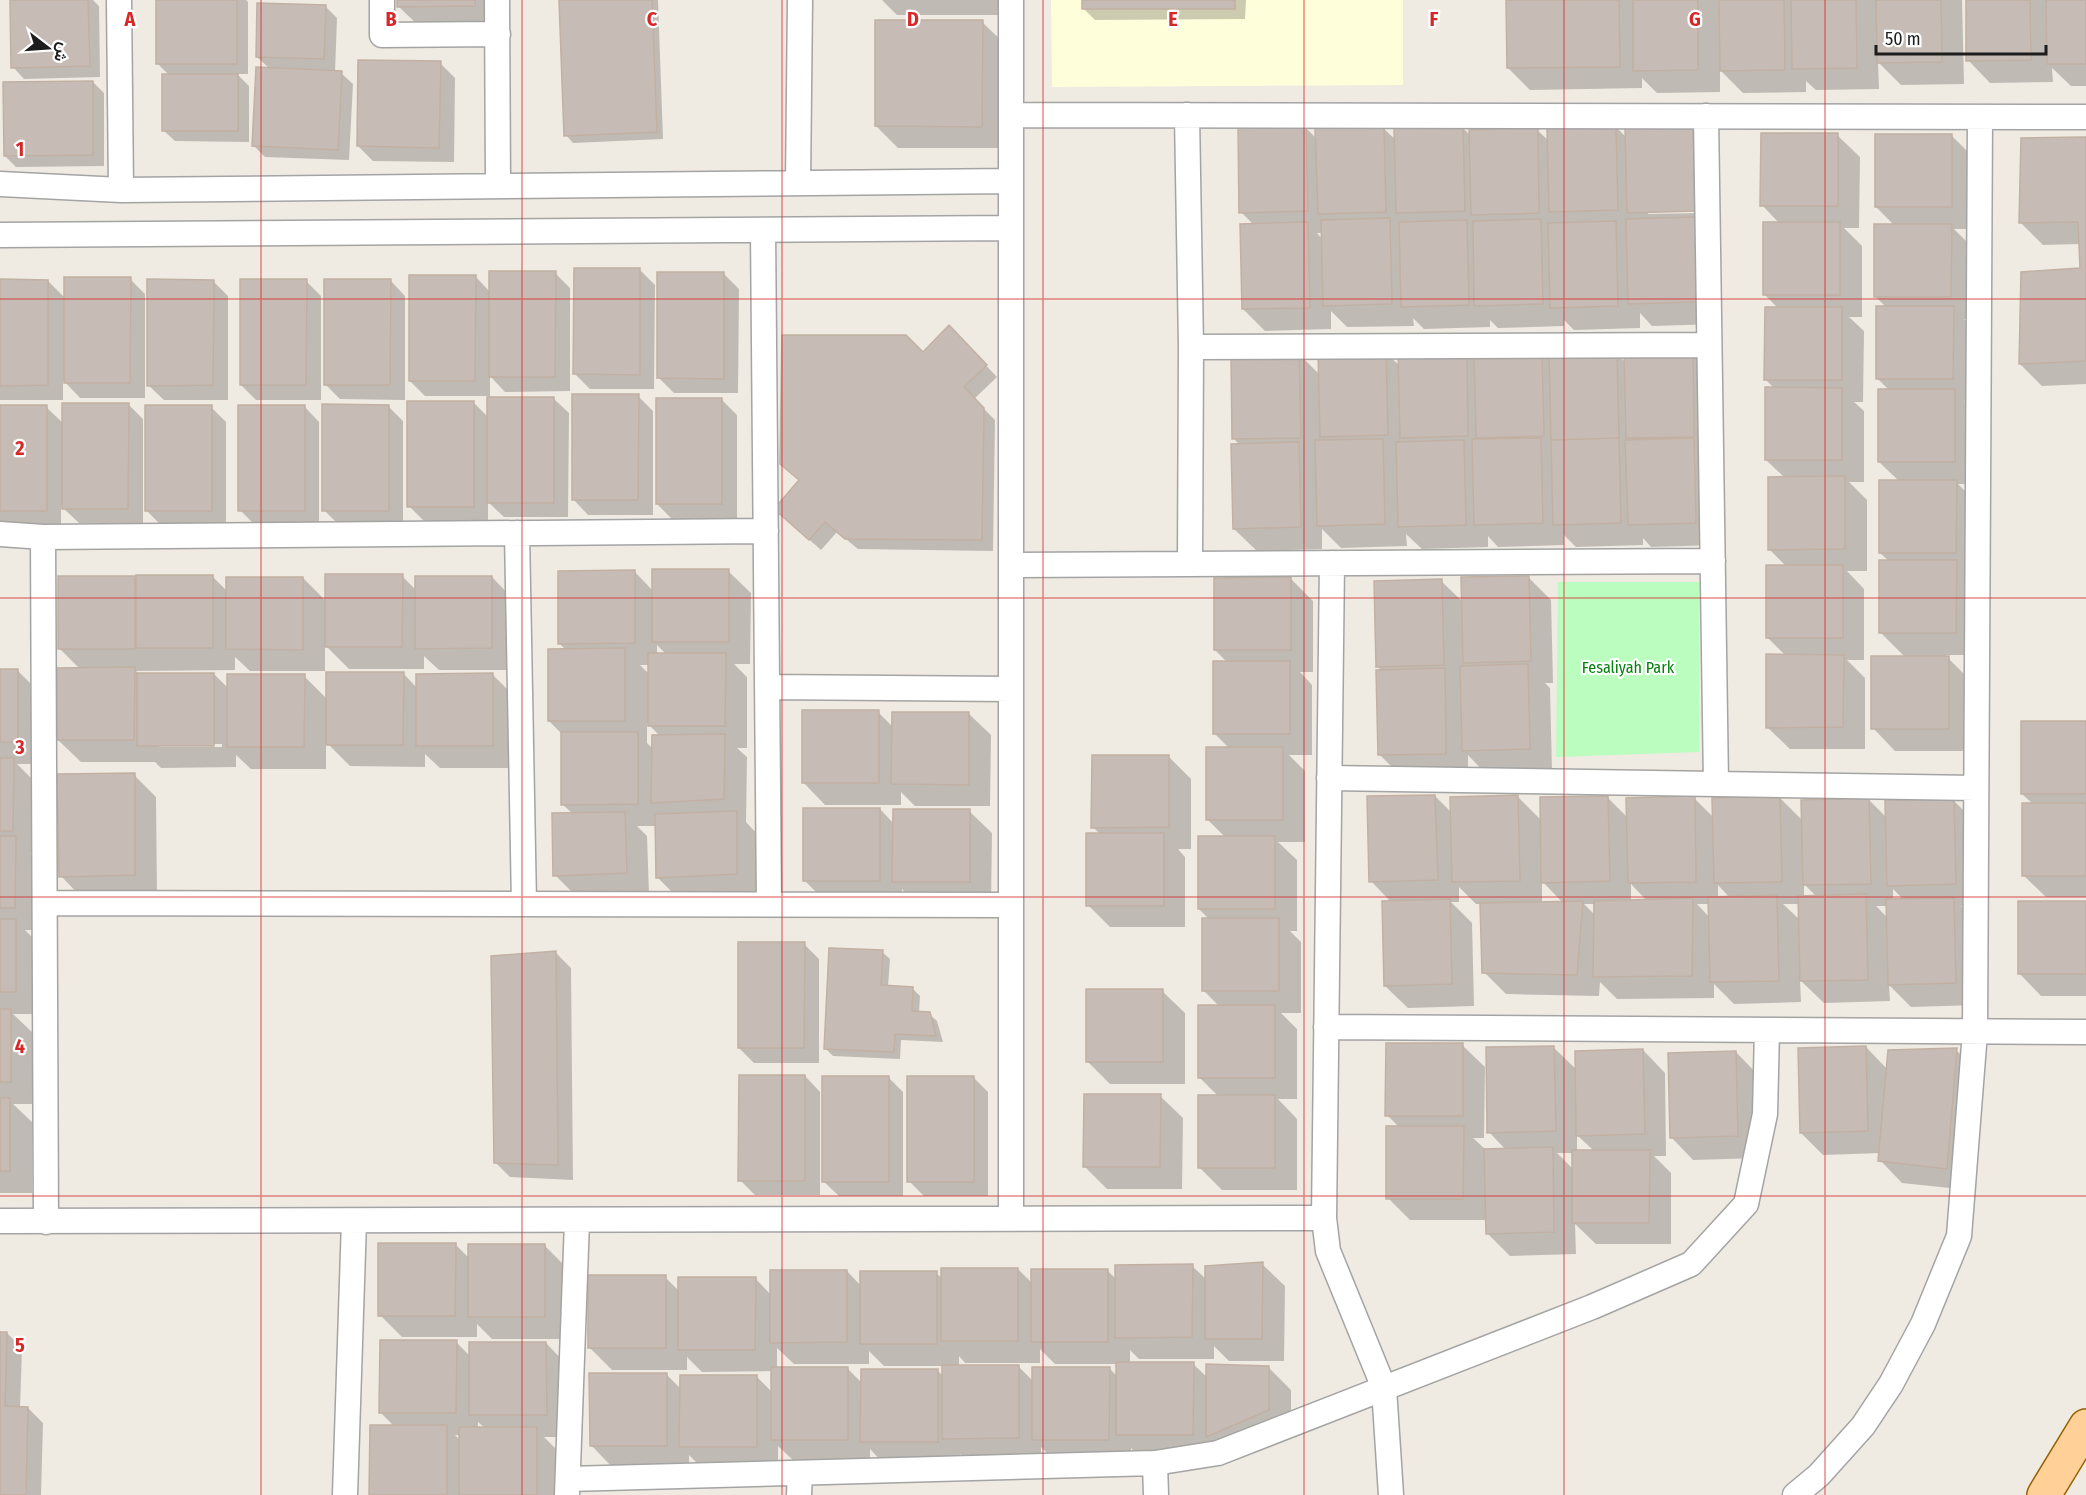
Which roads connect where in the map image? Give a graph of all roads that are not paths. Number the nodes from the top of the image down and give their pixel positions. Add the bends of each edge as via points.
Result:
1 (119, 0) edge
2 (382, 0) edge
3 (497, 0) edge
4 (800, 0) edge
5 (1011, 0) edge
6 (498, 34) junction
7 (1011, 115) junction
8 (1187, 115) junction
9 (1707, 116) junction
10 (1980, 117) junction
11 (2086, 117) edge
12 (1011, 181) junction
13 (798, 183) junction
14 (0, 184) edge
15 (498, 185) junction
16 (121, 190) junction
17 (1011, 228) junction
18 (763, 230) junction
19 (0, 235) edge
20 (1709, 345) junction
21 (1191, 347) junction
22 (766, 531) junction
23 (517, 533) junction
24 (0, 534) edge
25 (43, 537) junction
26 (1713, 561) junction
27 (1332, 563) junction
28 (1190, 564) junction
29 (1011, 565) junction
30 (767, 687) junction
31 (1011, 688) junction
32 (1329, 778) junction
33 (1716, 784) junction
34 (1976, 788) junction
35 (45, 903) junction
36 (524, 904) junction
37 (769, 904) junction
38 (1011, 904) junction
39 (1326, 1027) junction
40 (1767, 1030) junction
41 (1975, 1032) junction
42 (2086, 1032) edge
43 (1324, 1218) junction
44 (1011, 1219) junction
45 (0, 1221) edge
46 (354, 1221) junction
47 (577, 1221) junction
48 (46, 1222) junction
49 (1384, 1388) junction
50 (2086, 1426) edge
51 (1155, 1463) junction
52 (800, 1484) edge
53 (568, 1487) edge
54 (345, 1495) edge
55 (1156, 1495) edge
56 (1391, 1495) edge
57 (1795, 1495) edge
58 (2043, 1495) edge

1 - 16 street
2 - 6 street via 382,35
3 - 6 street
4 - 13 street
5 - 7 street
6 - 15 street
7 - 8 street
7 - 12 street
8 - 9 street
8 - 21 street
9 - 10 street
9 - 20 street
10 - 11 street
10 - 34 street
12 - 13 street
12 - 17 street
13 - 15 street
14 - 16 street
15 - 16 street
17 - 18 street
17 - 29 street
18 - 19 street
18 - 22 street
20 - 21 street
20 - 26 street
21 - 28 street
22 - 23 street
22 - 30 street
23 - 25 street
23 - 36 street
24 - 25 street
25 - 35 street
26 - 27 street
26 - 33 street
27 - 28 street
27 - 32 street
28 - 29 street
29 - 31 street
30 - 31 street
30 - 37 street
31 - 38 street
32 - 33 street
32 - 39 street
33 - 34 street
34 - 41 street
35 - 36 street
35 - 48 street
36 - 37 street
37 - 38 street
38 - 44 street
39 - 40 street
39 - 43 street
40 - 41 street
40 - 49 street via 1765,1113 1746,1204 1691,1264
41 - 42 street
41 - 57 street via 1959,1236 1948,1268 1892,1384 1863,1426 1819,1475
43 - 44 street
43 - 49 street via 1328,1251
44 - 47 street
45 - 48 street
46 - 47 street
46 - 48 street
46 - 54 street
47 - 53 street
49 - 51 street via 1218,1453
49 - 56 street
50 - 58 main road
51 - 52 street
51 - 55 street
52 - 53 street

